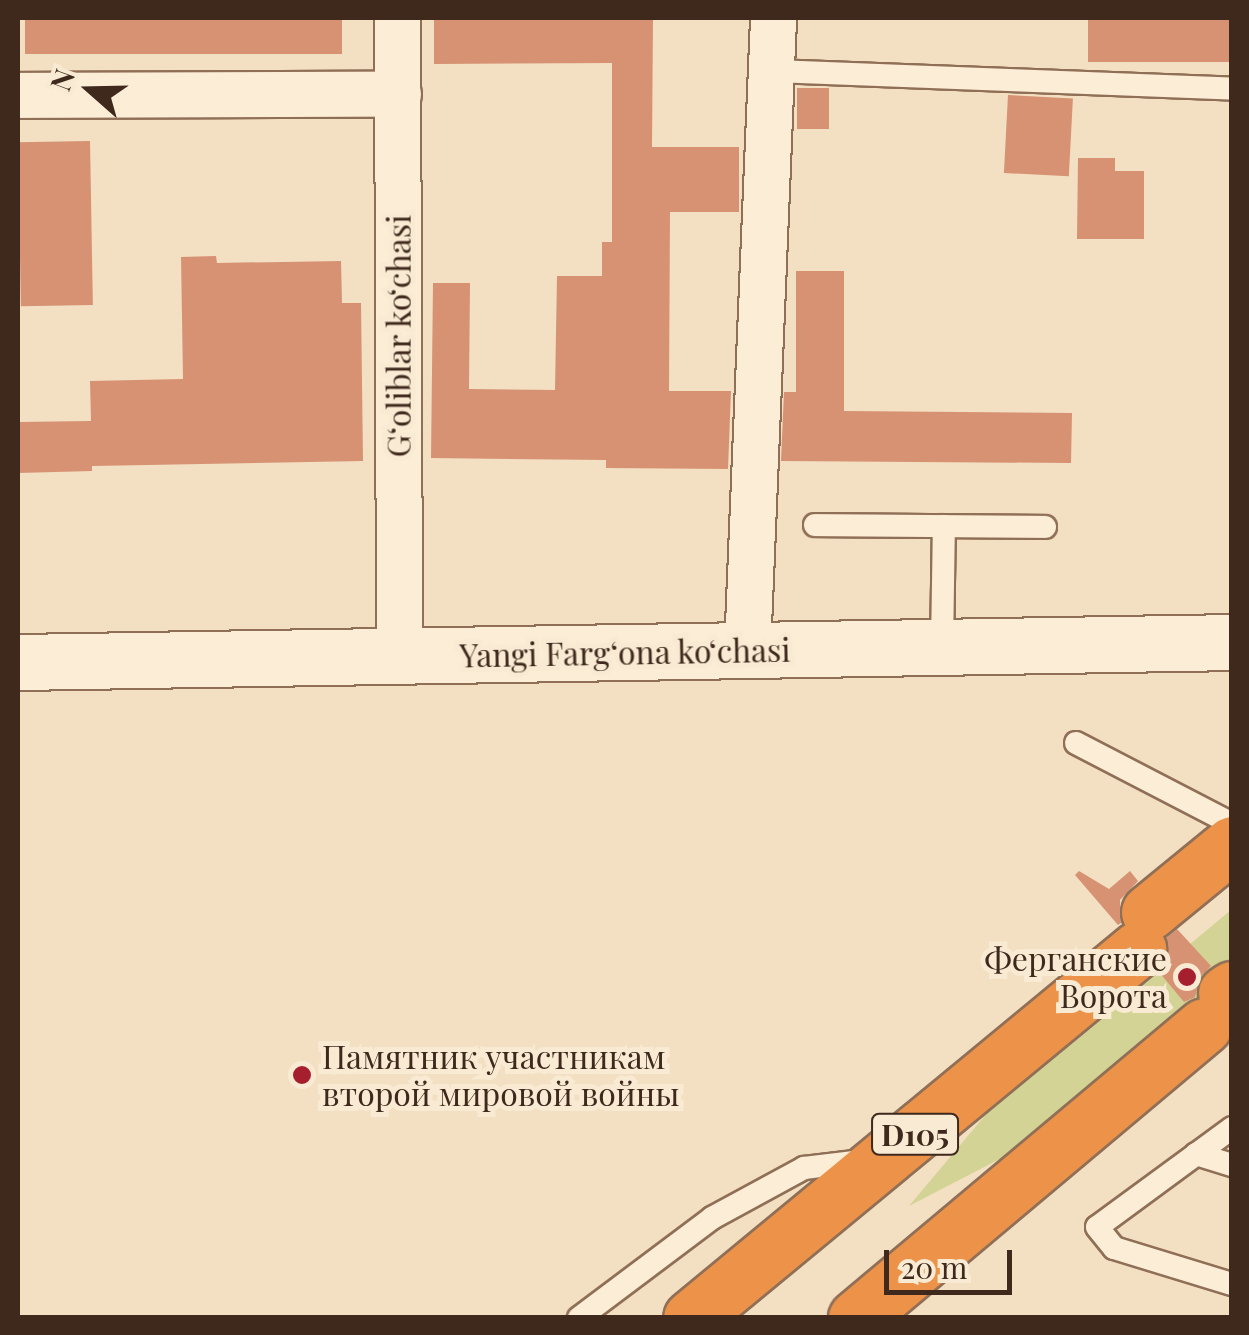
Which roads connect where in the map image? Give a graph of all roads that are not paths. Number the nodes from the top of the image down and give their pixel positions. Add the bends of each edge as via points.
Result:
1 (398, 18) edge
2 (773, 18) edge
3 (772, 71) junction
4 (1232, 89) edge
5 (18, 94) edge
6 (398, 94) junction
7 (815, 525) dead end
8 (944, 526) junction
9 (1045, 528) dead end
10 (1232, 642) edge
11 (942, 647) junction
12 (747, 650) junction
13 (399, 656) junction
14 (18, 662) edge
15 (1076, 743) dead end
16 (1232, 824) edge
17 (1232, 844) edge
18 (1221, 1003) edge
19 (1232, 1128) edge
20 (1196, 1154) junction
21 (885, 1158) junction
22 (1232, 1165) edge
23 (1232, 1284) edge
24 (579, 1318) edge
25 (691, 1318) edge
26 (856, 1318) edge

1 - 6 street, Gʻoliblar koʻchasi
2 - 3 street
3 - 4 lane
3 - 12 street
5 - 6 street
6 - 13 street, Gʻoliblar koʻchasi
7 - 8 lane
8 - 9 lane
8 - 11 lane
10 - 11 main road, Yangi Fargʻona koʻchasi
11 - 12 main road, Yangi Fargʻona koʻchasi
12 - 13 main road, Yangi Fargʻona koʻchasi
13 - 14 main road, Yangi Fargʻona koʻchasi
15 - 16 lane
17 - 21 highway, D105
18 - 26 highway
19 - 20 lane
20 - 22 lane
20 - 23 lane via 1098,1226 1114,1248
21 - 24 lane via 804,1168 712,1218
21 - 25 highway, D105

